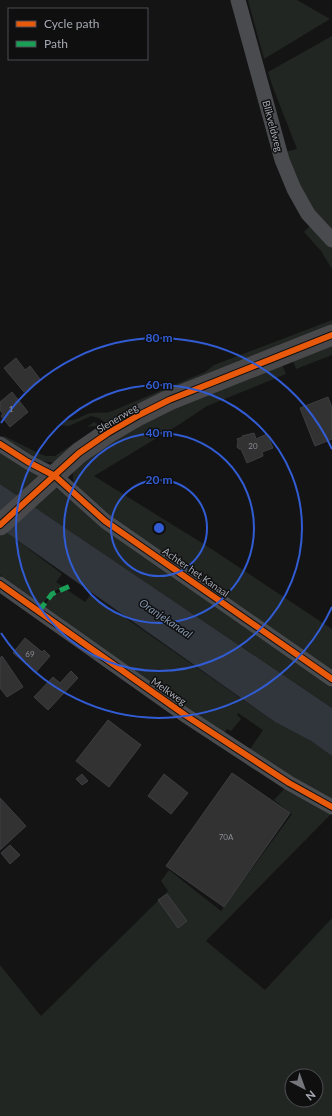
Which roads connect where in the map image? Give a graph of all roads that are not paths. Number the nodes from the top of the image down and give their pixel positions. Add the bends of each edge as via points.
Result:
1 (238, 0) edge
2 (332, 240) edge
3 (332, 334) edge
4 (0, 444) edge
5 (48, 482) junction
6 (0, 525) edge
7 (0, 584) edge
8 (332, 679) edge
9 (332, 807) edge

1 - 2 street, Blikveldweg via 282,160 308,214
3 - 5 street, Slenerweg via 169,400 108,433 79,454
4 - 5 street, Achter het Kanaal via 28,462
5 - 6 street, Slenerweg
5 - 8 street, Achter het Kanaal
7 - 9 street, Melkweg via 185,715 289,783

